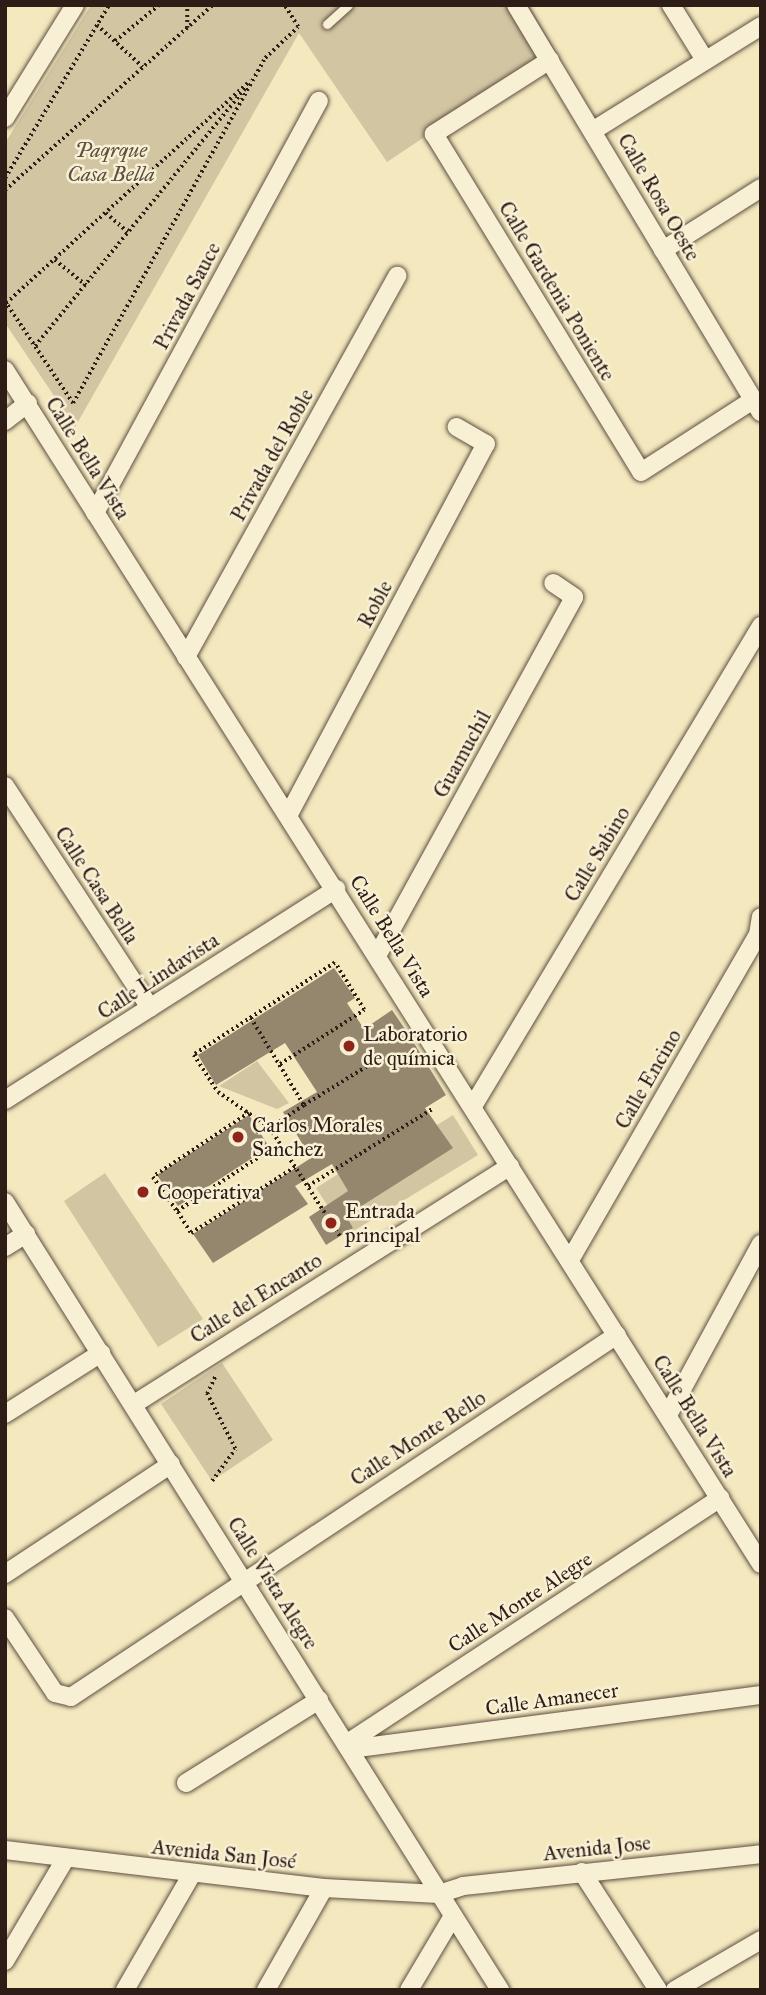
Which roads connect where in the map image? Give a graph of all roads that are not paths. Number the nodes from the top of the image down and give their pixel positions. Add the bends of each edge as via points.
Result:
1 (75, 5) edge
2 (348, 5) edge
3 (516, 5) edge
4 (671, 5) edge
5 (327, 24) dead end
6 (761, 26) edge
7 (550, 60) junction
8 (705, 60) junction
9 (319, 101) dead end
10 (5, 118) edge
11 (594, 130) junction
12 (761, 188) edge
13 (663, 250) junction
14 (397, 276) dead end
15 (5, 370) edge
16 (28, 403) junction
17 (757, 406) edge
18 (5, 421) edge
19 (457, 427) dead end
20 (95, 513) junction
21 (553, 583) dead end
22 (761, 625) edge
23 (186, 657) junction
24 (5, 786) edge
25 (289, 814) junction
26 (336, 889) junction
27 (761, 917) edge
28 (378, 954) junction
29 (150, 1008) junction
30 (5, 1100) edge
31 (473, 1106) junction
32 (510, 1166) junction
33 (5, 1202) edge
34 (26, 1234) junction
35 (761, 1244) edge
36 (5, 1247) edge
37 (570, 1261) junction
38 (617, 1335) junction
39 (101, 1353) junction
40 (134, 1404) junction
41 (5, 1413) edge
42 (667, 1415) junction
43 (171, 1464) junction
44 (720, 1498) junction
45 (761, 1564) edge
46 (5, 1574) edge
47 (244, 1579) junction
48 (5, 1618) edge
49 (761, 1695) edge
50 (319, 1700) junction
51 (348, 1747) junction
52 (186, 1783) dead end
53 (5, 1850) edge
54 (761, 1854) edge
55 (66, 1858) junction
56 (582, 1872) junction
57 (192, 1874) junction
58 (324, 1888) junction
59 (439, 1894) junction
60 (453, 1916) junction
61 (761, 1940) edge
62 (5, 1961) edge
63 (125, 1990) edge
64 (266, 1990) edge
65 (409, 1990) edge
66 (499, 1990) edge
67 (657, 1990) edge
68 (676, 1990) edge

1 - 10 street
2 - 5 lane
3 - 7 street, Calle Rosa Oeste
4 - 8 street
6 - 8 street
7 - 11 street, Calle Rosa Oeste
7 - 17 street, Calle Gardenia Poniente via 434,134 641,472
8 - 11 street
9 - 20 street, Privada Sauce
11 - 13 street, Calle Rosa Oeste
12 - 13 street
13 - 17 street, Calle Rosa Oeste
14 - 23 street, Privada del Roble
15 - 16 street, Calle Bella Vista
16 - 18 street
16 - 20 street, Calle Bella Vista
19 - 25 street, Roble via 486,444
20 - 23 street, Calle Bella Vista
21 - 28 street, Guamuchil via 574,597
22 - 31 street, Calle Sabino
23 - 25 street, Calle Bella Vista
24 - 29 street, Calle Casa Bella
25 - 26 street, Calle Bella Vista
26 - 28 street, Calle Bella Vista
26 - 29 street, Calle Lindavista
27 - 37 street, Calle Encino via 758,935
28 - 31 street, Calle Bella Vista
29 - 30 street, Calle Lindavista
31 - 32 street, Calle Bella Vista
32 - 37 street, Calle Bella Vista
32 - 40 street, Calle del Encanto
33 - 34 street, Calle Vista Alegre
34 - 36 street
34 - 39 street, Calle Vista Alegre
35 - 42 street
37 - 38 street, Calle Bella Vista
38 - 42 street, Calle Bella Vista
38 - 47 street, Calle Monte Bello
39 - 40 street, Calle Vista Alegre
39 - 41 street
40 - 43 street, Calle Vista Alegre
42 - 44 street, Calle Bella Vista
43 - 46 street
43 - 47 street, Calle Vista Alegre
44 - 45 street, Calle Bella Vista
44 - 51 street, Calle Monte Alegre
47 - 48 street, Calle Monte Bello via 71,1697 62,1698
47 - 50 street, Calle Vista Alegre
49 - 51 street, Calle Amanecer
50 - 51 street, Calle Vista Alegre
50 - 52 street
51 - 59 street, Calle Vista Alegre
53 - 55 street, Avenida San José
54 - 56 street, Avenida Jose
55 - 57 street, Avenida San José
55 - 62 street
56 - 59 street, Avenida Jose via 463,1886
56 - 67 street
57 - 58 street, Avenida San José
57 - 63 street
58 - 59 street, Avenida San José
58 - 64 street
59 - 60 street, Calle Vista Alegre
60 - 65 street
60 - 66 street, Calle Vista Alegre
61 - 68 street

